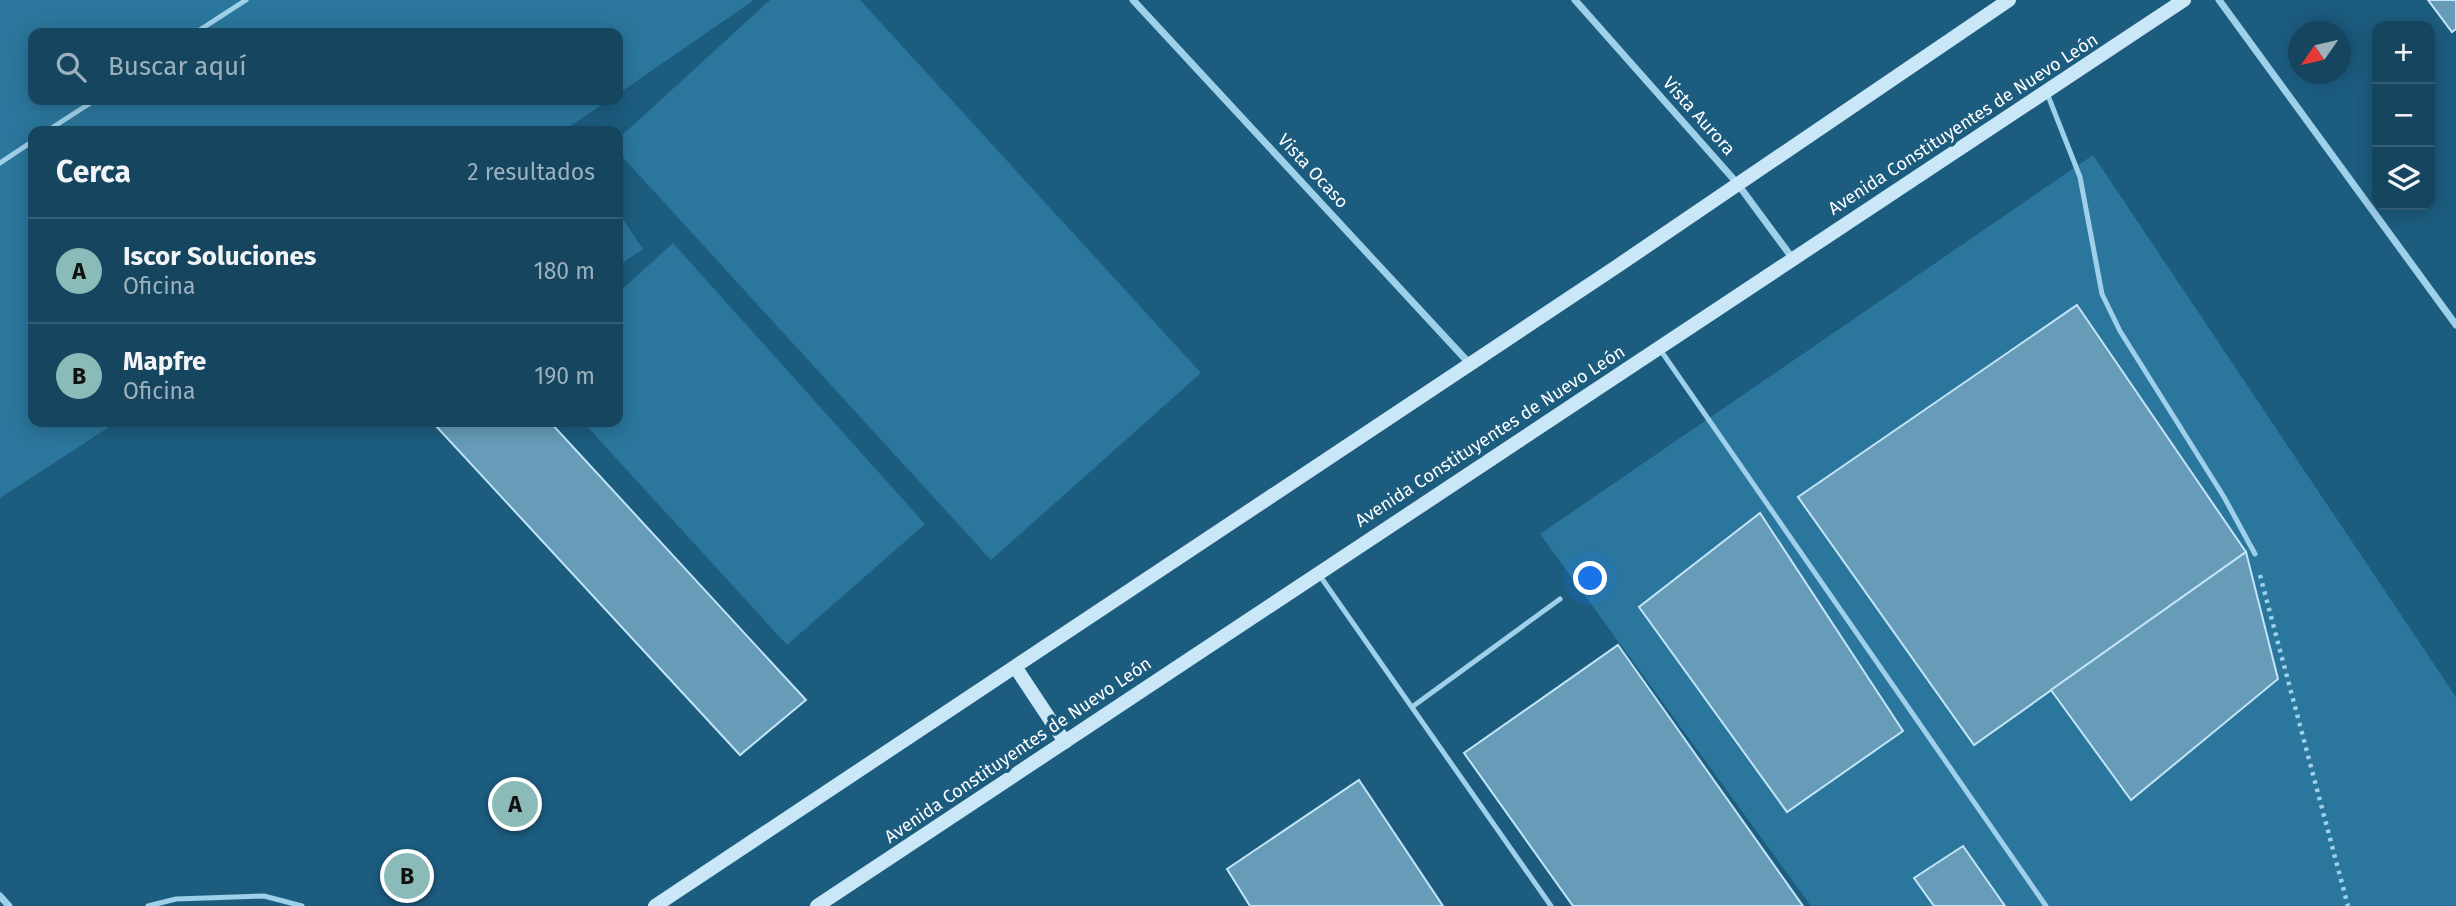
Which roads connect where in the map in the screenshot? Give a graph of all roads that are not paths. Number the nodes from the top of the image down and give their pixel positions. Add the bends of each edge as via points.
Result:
1 (246, 0) edge
2 (1133, 0) edge
3 (1575, 0) edge
4 (2009, 0) edge
5 (2184, 0) edge
6 (2219, 0) edge
7 (203, 28) edge
8 (2047, 92) junction
9 (87, 105) edge
10 (55, 126) edge
11 (28, 144) edge
12 (0, 163) edge
13 (1737, 183) junction
14 (1793, 259) junction
15 (2456, 325) edge
16 (1659, 347) junction
17 (1469, 363) junction
18 (2255, 554) road end
19 (1318, 573) junction
20 (1560, 598) dead end
21 (1016, 667) junction
22 (1412, 707) junction
23 (1065, 742) junction
24 (0, 896) edge
25 (9, 906) edge
26 (148, 906) edge
27 (302, 906) edge
28 (655, 906) edge
29 (817, 906) edge
30 (1550, 906) edge
31 (2046, 906) edge

1 - 7 lane
2 - 17 street, Vista Ocaso
3 - 13 street, Vista Aurora
4 - 13 main road
5 - 8 main road, Avenida Constituyentes de Nuevo León
6 - 15 street
8 - 14 main road, Avenida Constituyentes de Nuevo León
8 - 18 lane via 2080,177 2102,294
9 - 10 lane
11 - 12 lane
13 - 14 street, Vista Aurora
13 - 17 main road
14 - 16 main road, Avenida Constituyentes de Nuevo León
16 - 19 main road, Avenida Constituyentes de Nuevo León
16 - 31 lane
17 - 21 main road
19 - 22 lane
19 - 23 main road, Avenida Constituyentes de Nuevo León
20 - 22 lane
21 - 23 main road
21 - 28 main road
22 - 30 lane
23 - 29 main road, Avenida Constituyentes de Nuevo León
24 - 25 street
26 - 27 lane via 176,899 264,896

